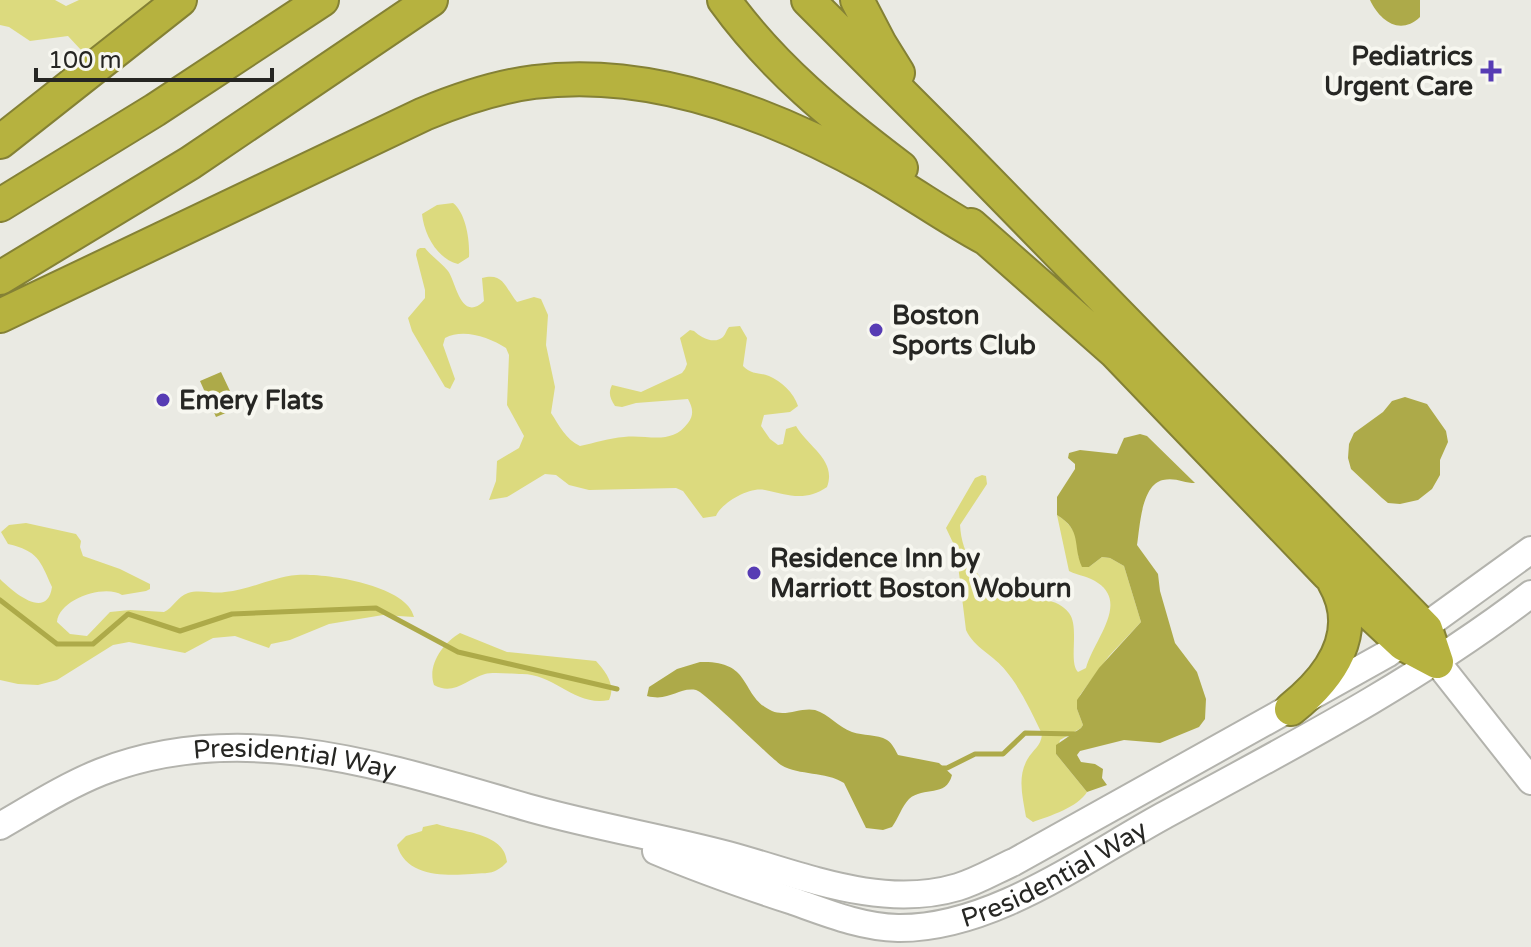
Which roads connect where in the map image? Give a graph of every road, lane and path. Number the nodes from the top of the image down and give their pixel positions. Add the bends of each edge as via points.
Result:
1 (180, 0) edge
2 (322, 0) edge
3 (431, 0) edge
4 (724, 0) edge
5 (857, 0) edge
6 (810, 2) edge
7 (0, 142) edge
8 (956, 148) junction
9 (0, 205) edge
10 (985, 238) junction
11 (0, 278) edge
12 (0, 316) edge
13 (1531, 550) edge
14 (1327, 573) junction
15 (1531, 594) edge
16 (1414, 636) junction
17 (1437, 662) junction
18 (1291, 709) junction
19 (1531, 781) edge
20 (0, 826) edge
21 (596, 827) junction

1 - 7 highway
2 - 9 highway
3 - 11 highway via 214,147
4 - 10 highway via 773,61
5 - 8 highway via 891,62
6 - 8 highway
8 - 16 highway
10 - 12 highway via 873,171 785,127 663,89 593,79 551,80 492,89 444,105
10 - 14 highway via 1115,352
13 - 16 street, Presidential Way
14 - 16 highway
14 - 18 highway via 1344,604 1345,637 1330,670
15 - 17 street, Presidential Way
16 - 17 highway
16 - 18 street, Presidential Way
17 - 19 street
17 - 21 street, Presidential Way via 1027,892 951,923 899,928 862,924 711,874
18 - 21 street, Presidential Way via 1014,862 961,886 925,894 873,894 714,851
20 - 21 street, Presidential Way via 123,764 171,753 247,747 358,761

